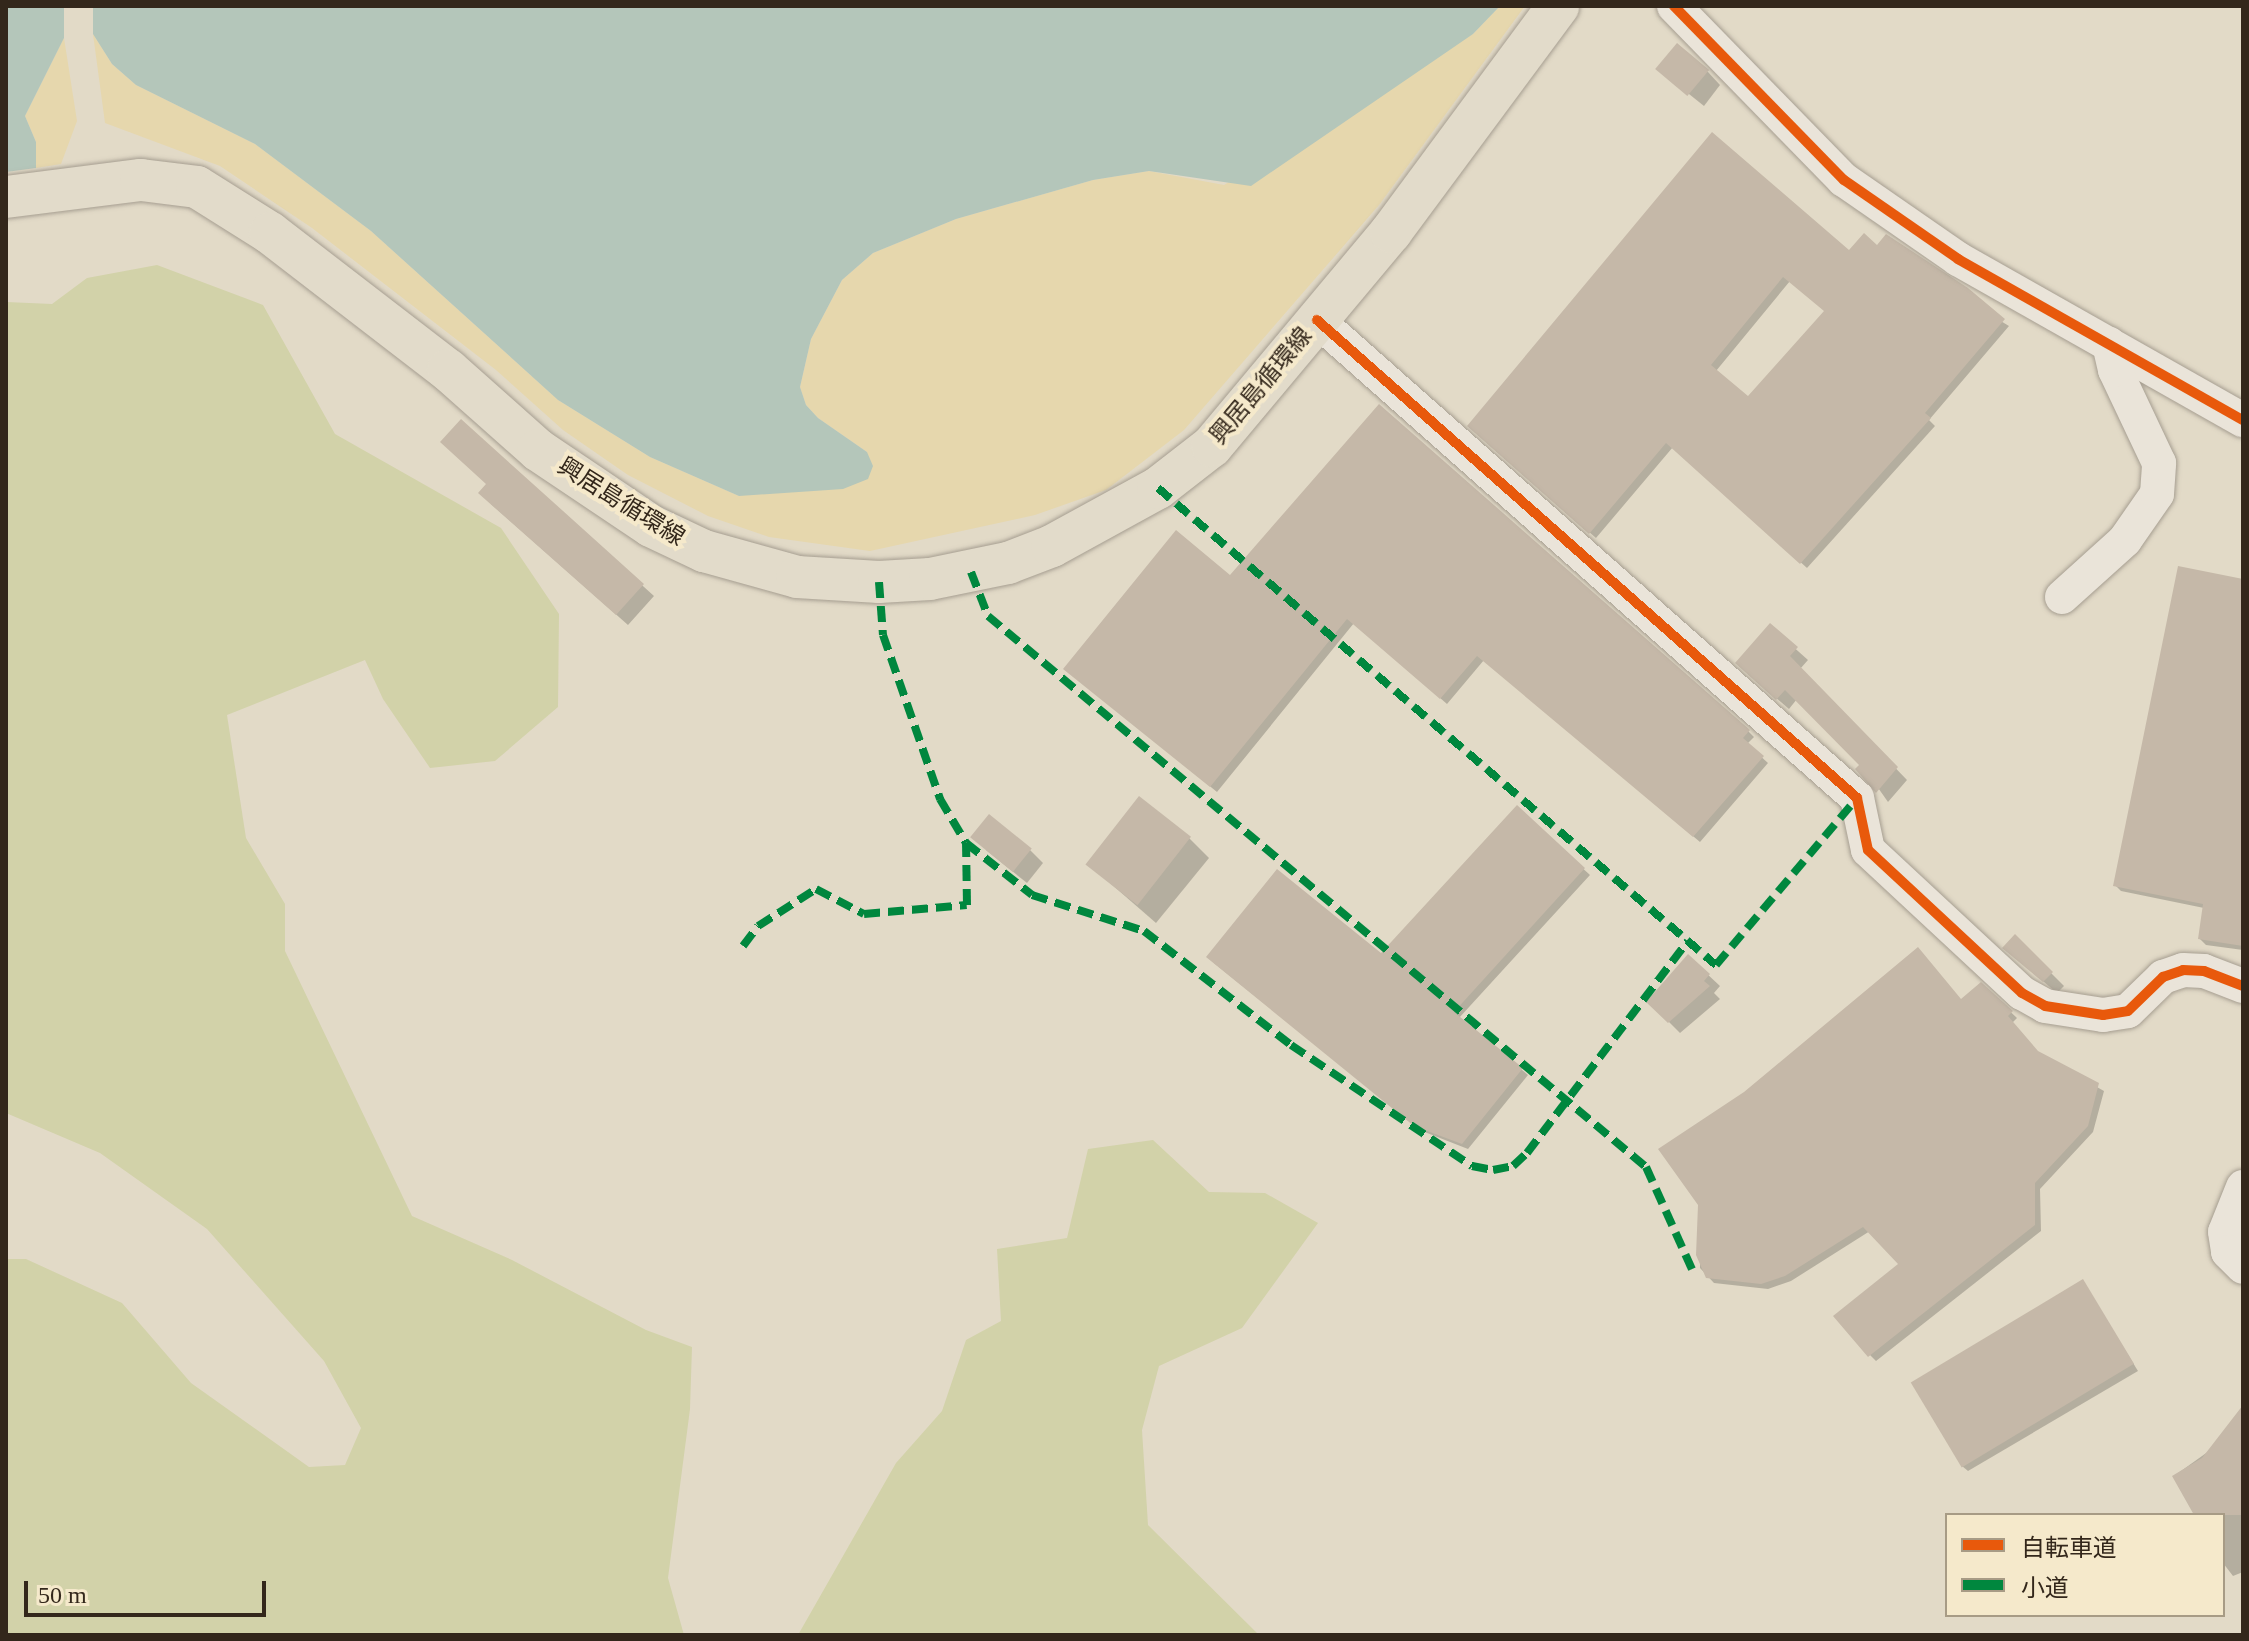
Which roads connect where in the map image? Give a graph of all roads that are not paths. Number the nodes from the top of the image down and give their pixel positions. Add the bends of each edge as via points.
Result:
1 (1558, 6) edge
2 (1674, 6) edge
3 (6, 197) edge
4 (1317, 320) junction
5 (2109, 344) junction
6 (2243, 420) edge
7 (2062, 597) dead end
8 (2243, 986) edge
9 (2243, 1187) edge
10 (2243, 1267) edge

1 - 4 main road, 興居島循環線 via 1458,147
2 - 5 street via 1844,180 1958,259
3 - 4 main road, 興居島循環線 via 141,180 197,187 270,233 601,496 704,551 797,577 879,582 971,572 1037,552 1102,522 1212,446
4 - 8 street via 1857,798 1868,850 2022,993 2045,1006 2103,1015 2128,1011 2163,977 2183,970 2204,971
5 - 6 street
5 - 7 street via 2115,370 2159,463 2157,494 2125,540
9 - 10 street via 2225,1232 2228,1252

